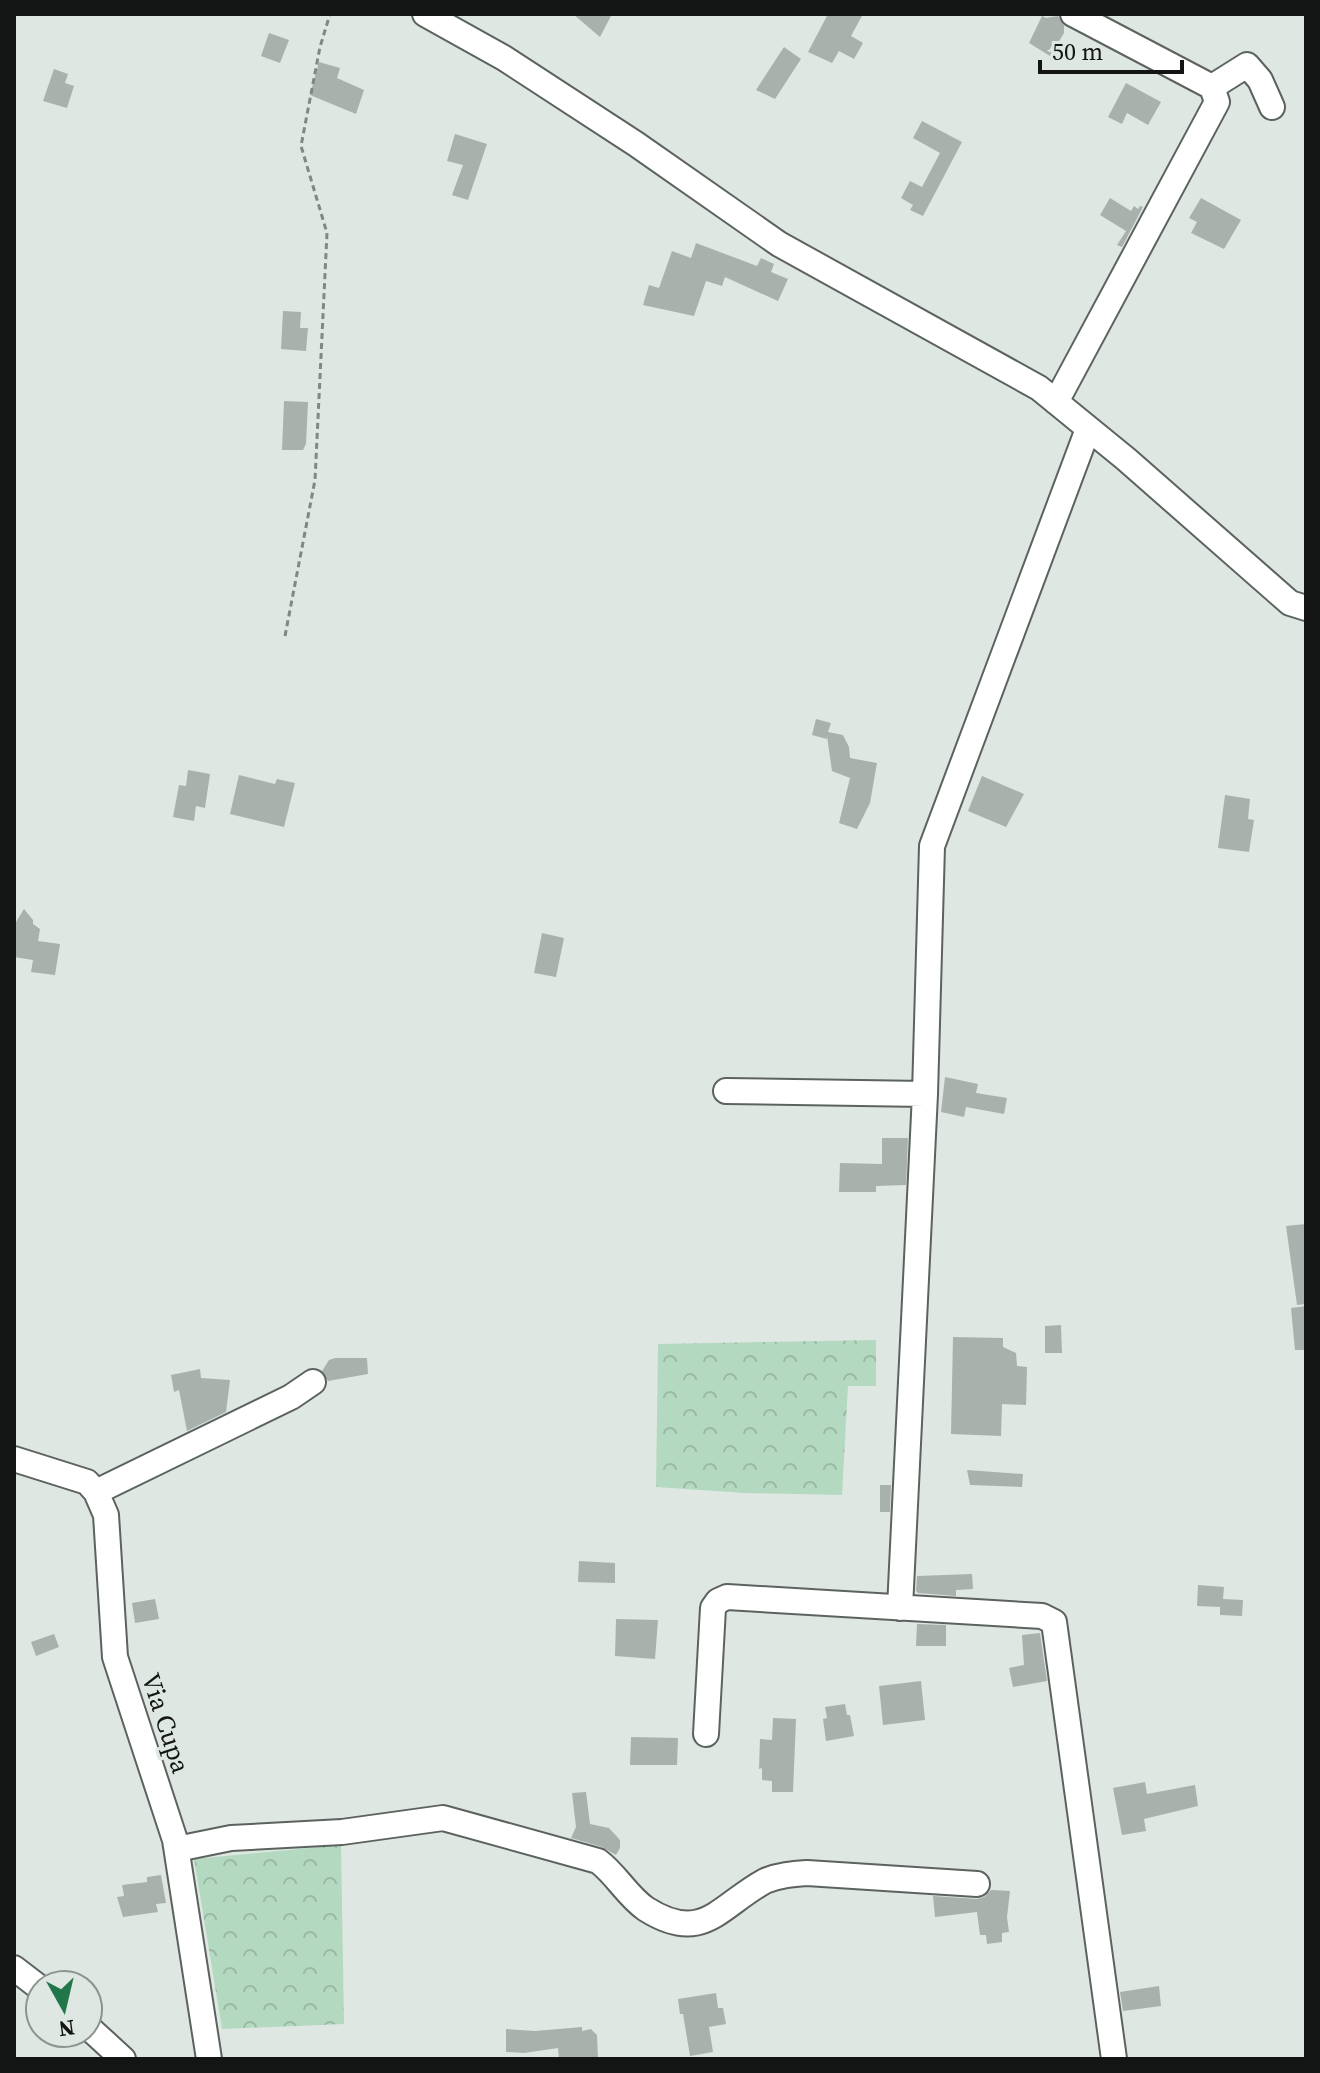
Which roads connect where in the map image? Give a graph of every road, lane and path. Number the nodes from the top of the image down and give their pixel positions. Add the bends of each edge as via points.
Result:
1 (330, 14) edge
2 (425, 14) edge
3 (1073, 14) edge
4 (1212, 87) junction
5 (1272, 107) dead end
6 (1056, 402) junction
7 (1088, 429) junction
8 (1306, 608) edge
9 (285, 636) dead end
10 (726, 1091) dead end
11 (925, 1094) junction
12 (313, 1382) dead end
13 (14, 1459) edge
14 (96, 1492) junction
15 (900, 1608) junction
16 (706, 1734) dead end
17 (177, 1849) junction
18 (977, 1884) dead end
19 (104, 2042) edge
20 (123, 2059) edge
21 (209, 2059) edge
22 (1114, 2059) edge

1 - 9 path via 301,146 327,233 315,480
2 - 6 street via 504,58 779,244
3 - 4 street
4 - 5 street via 1247,65
4 - 6 street via 1217,102
6 - 7 street
7 - 8 street via 1290,603
7 - 11 street via 932,846
10 - 11 street
11 - 15 street
12 - 14 street
13 - 14 street via 87,1482
14 - 17 street, Via Cupa via 106,1515 115,1657
15 - 16 street via 727,1597 718,1601 713,1608
15 - 22 street via 1042,1616 1057,1627
17 - 18 street via 231,1838 342,1832 443,1818 598,1861 644,1908 685,1925 709,1920 780,1875
17 - 21 street, Via Cupa
19 - 20 street

